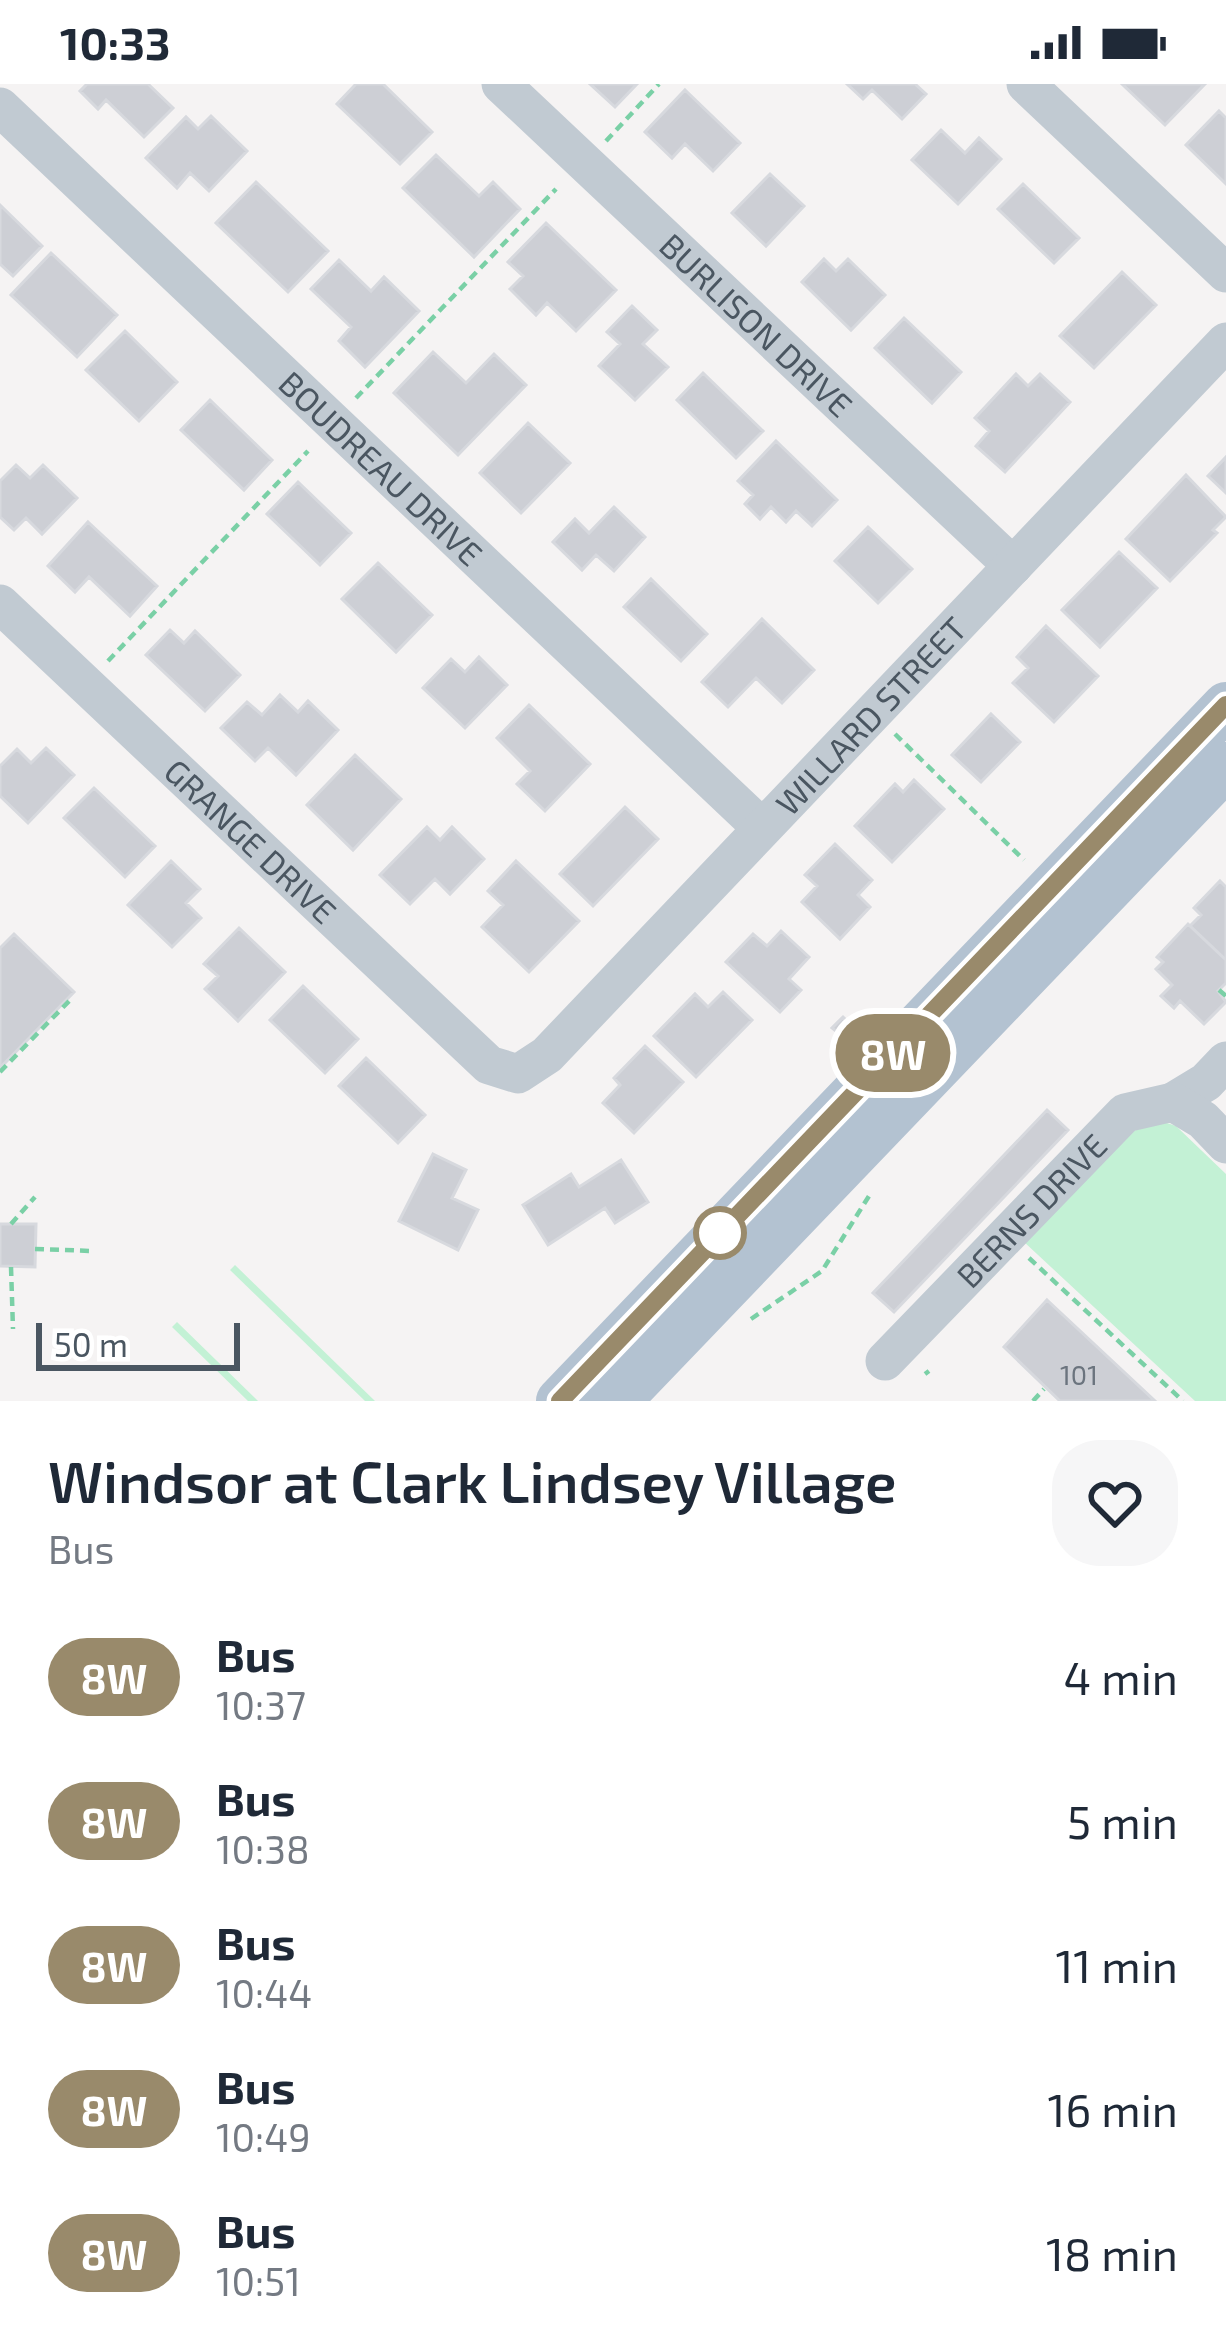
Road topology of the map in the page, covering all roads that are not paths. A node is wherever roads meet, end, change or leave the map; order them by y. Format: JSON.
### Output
{"nodes":[{"id":1,"x":501,"y":84,"type":"edge"},
{"id":2,"x":1026,"y":84,"type":"edge"},
{"id":3,"x":0,"y":107,"type":"edge"},
{"id":4,"x":1226,"y":273,"type":"edge"},
{"id":5,"x":1226,"y":342,"type":"edge"},
{"id":6,"x":1013,"y":566,"type":"junction"},
{"id":7,"x":0,"y":604,"type":"edge"},
{"id":8,"x":1226,"y":706,"type":"edge"},
{"id":9,"x":1226,"y":766,"type":"edge"},
{"id":10,"x":763,"y":827,"type":"junction"},
{"id":11,"x":1226,"y":1061,"type":"edge"},
{"id":12,"x":507,"y":1073,"type":"joint"},
{"id":13,"x":1173,"y":1102,"type":"junction"},
{"id":14,"x":1226,"y":1144,"type":"edge"},
{"id":15,"x":892,"y":1352,"type":"dead end"},
{"id":16,"x":560,"y":1401,"type":"edge"},
{"id":17,"x":617,"y":1401,"type":"edge"}],
"edges":[{"from":1,"to":6,"type":"street","name":"BURLISON DRIVE"},
{"from":2,"to":4,"type":"street"},
{"from":3,"to":10,"type":"street","name":"BOUDREAU DRIVE"},
{"from":5,"to":6,"type":"street","name":"WILLARD STREET"},
{"from":6,"to":10,"type":"street","name":"WILLARD STREET"},
{"from":7,"to":12,"type":"street","name":"GRANGE DRIVE"},
{"from":8,"to":16,"type":"main road"},
{"from":9,"to":17,"type":"main road"},
{"from":10,"to":12,"type":"street","name":"WILLARD STREET"},
{"from":11,"to":13,"type":"street","name":"BERNS DRIVE"},
{"from":13,"to":14,"type":"street"},
{"from":13,"to":15,"type":"street","name":"BERNS DRIVE"}]}
